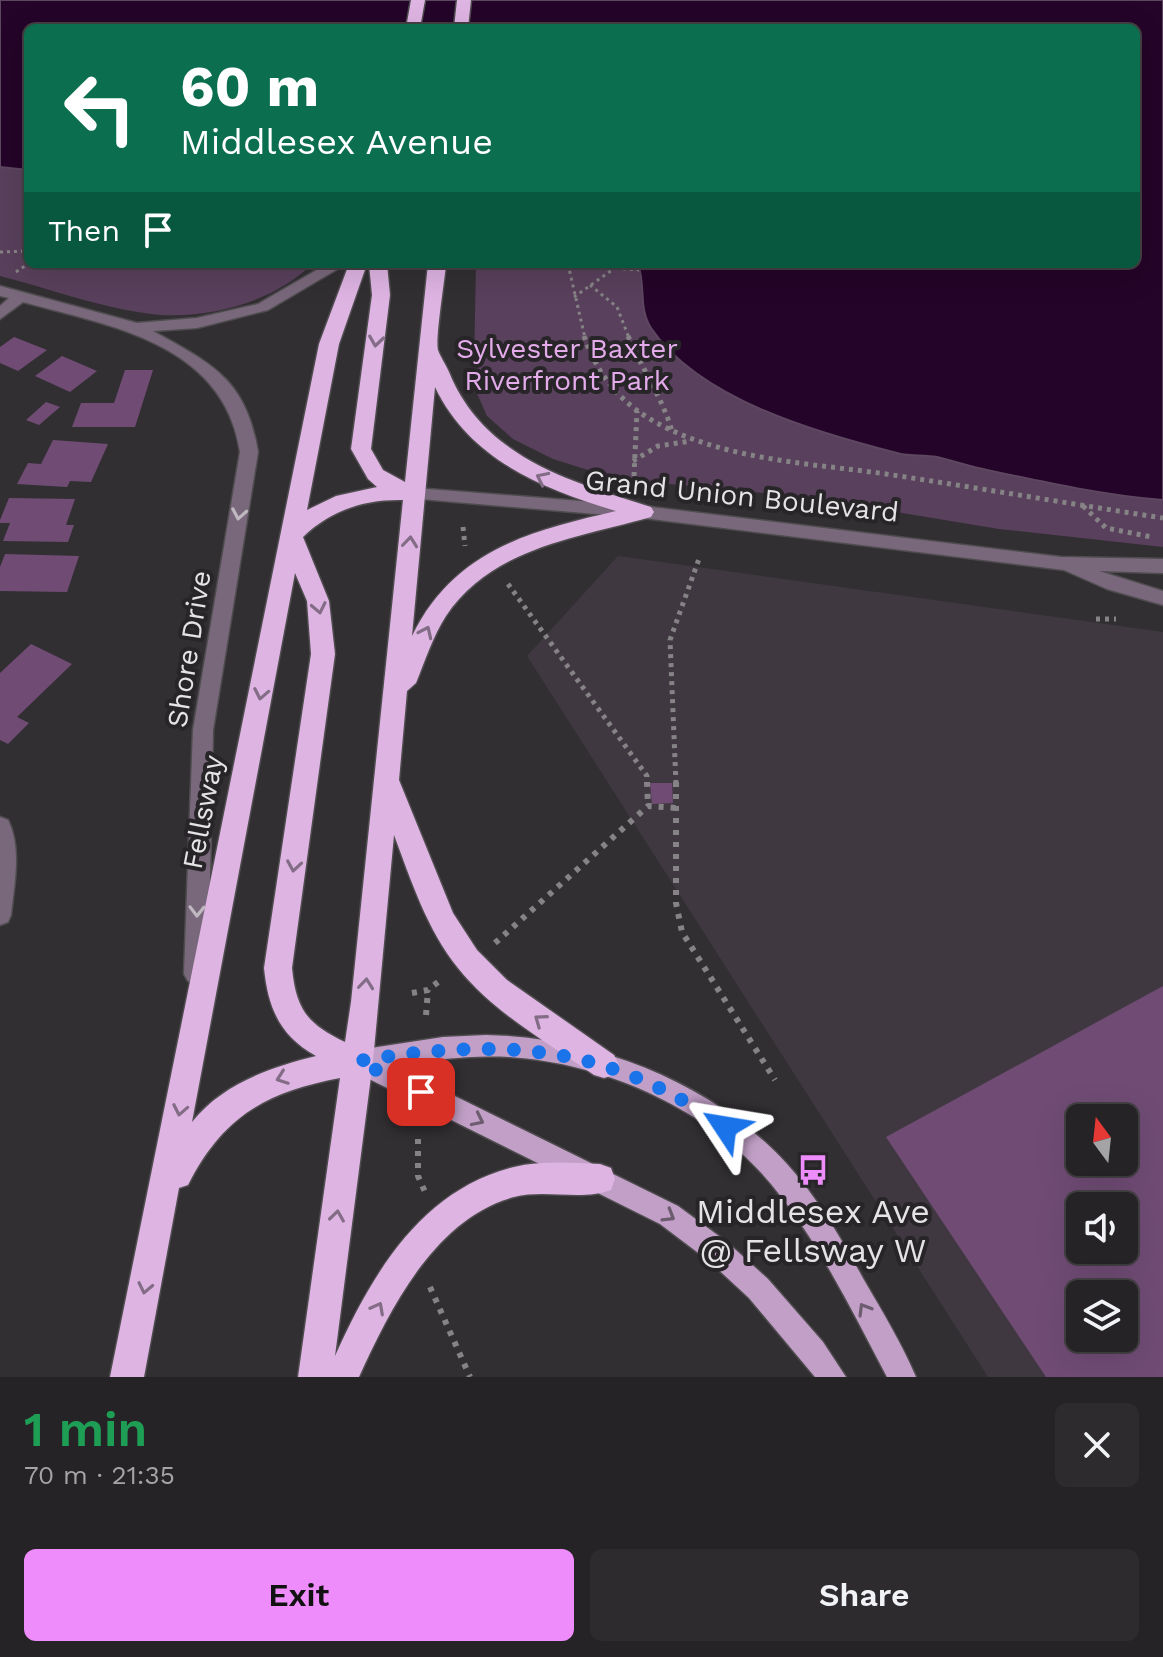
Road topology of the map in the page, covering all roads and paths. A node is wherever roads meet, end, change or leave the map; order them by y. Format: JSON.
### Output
{"nodes":[{"id":1,"x":418,"y":0,"type":"edge"},
{"id":2,"x":464,"y":0,"type":"edge"},
{"id":3,"x":414,"y":24,"type":"edge"},
{"id":4,"x":461,"y":24,"type":"edge"},
{"id":5,"x":24,"y":251,"type":"edge"},
{"id":6,"x":0,"y":252,"type":"edge"},
{"id":7,"x":331,"y":268,"type":"edge"},
{"id":8,"x":356,"y":268,"type":"edge"},
{"id":9,"x":378,"y":268,"type":"edge"},
{"id":10,"x":437,"y":268,"type":"edge"},
{"id":11,"x":569,"y":268,"type":"edge"},
{"id":12,"x":594,"y":268,"type":"edge"},
{"id":13,"x":612,"y":270,"type":"junction"},
{"id":14,"x":639,"y":270,"type":"dead end"},
{"id":15,"x":590,"y":285,"type":"junction"},
{"id":16,"x":0,"y":291,"type":"edge"},
{"id":17,"x":21,"y":296,"type":"junction"},
{"id":18,"x":574,"y":297,"type":"junction"},
{"id":19,"x":0,"y":314,"type":"edge"},
{"id":20,"x":137,"y":328,"type":"junction"},
{"id":21,"x":429,"y":346,"type":"junction"},
{"id":22,"x":637,"y":410,"type":"junction"},
{"id":23,"x":672,"y":432,"type":"junction"},
{"id":24,"x":696,"y":441,"type":"junction"},
{"id":25,"x":633,"y":461,"type":"junction"},
{"id":26,"x":634,"y":476,"type":"dead end"},
{"id":27,"x":415,"y":494,"type":"junction"},
{"id":28,"x":1083,"y":505,"type":"junction"},
{"id":29,"x":643,"y":512,"type":"junction"},
{"id":30,"x":1163,"y":518,"type":"edge"},
{"id":31,"x":291,"y":535,"type":"junction"},
{"id":32,"x":1163,"y":539,"type":"edge"},
{"id":33,"x":700,"y":556,"type":"dead end"},
{"id":34,"x":1061,"y":563,"type":"junction"},
{"id":35,"x":1163,"y":566,"type":"edge"},
{"id":36,"x":503,"y":576,"type":"dead end"},
{"id":37,"x":1163,"y":598,"type":"edge"},
{"id":38,"x":1096,"y":619,"type":"dead end"},
{"id":39,"x":1116,"y":619,"type":"dead end"},
{"id":40,"x":395,"y":704,"type":"junction"},
{"id":41,"x":387,"y":778,"type":"junction"},
{"id":42,"x":648,"y":806,"type":"junction"},
{"id":43,"x":677,"y":808,"type":"junction"},
{"id":44,"x":0,"y":826,"type":"edge"},
{"id":45,"x":0,"y":915,"type":"edge"},
{"id":46,"x":487,"y":948,"type":"dead end"},
{"id":47,"x":447,"y":974,"type":"dead end"},
{"id":48,"x":428,"y":990,"type":"junction"},
{"id":49,"x":412,"y":993,"type":"dead end"},
{"id":50,"x":426,"y":1015,"type":"dead end"},
{"id":51,"x":195,"y":1034,"type":"junction"},
{"id":52,"x":358,"y":1061,"type":"junction"},
{"id":53,"x":604,"y":1065,"type":"junction"},
{"id":54,"x":775,"y":1080,"type":"dead end"},
{"id":55,"x":418,"y":1139,"type":"dead end"},
{"id":56,"x":600,"y":1179,"type":"junction"},
{"id":57,"x":426,"y":1197,"type":"dead end"},
{"id":58,"x":161,"y":1212,"type":"junction"},
{"id":59,"x":430,"y":1287,"type":"dead end"},
{"id":60,"x":127,"y":1377,"type":"edge"},
{"id":61,"x":315,"y":1377,"type":"edge"},
{"id":62,"x":342,"y":1377,"type":"edge"},
{"id":63,"x":470,"y":1377,"type":"edge"},
{"id":64,"x":832,"y":1377,"type":"edge"},
{"id":65,"x":902,"y":1377,"type":"edge"}],
"edges":[{"from":1,"to":3,"type":"highway"},
{"from":2,"to":4,"type":"highway"},
{"from":5,"to":6,"type":"path"},
{"from":7,"to":20,"type":"street","name":"Shore Drive"},
{"from":8,"to":31,"type":"highway","name":"Fellsway"},
{"from":9,"to":27,"type":"highway","one_way":true},
{"from":10,"to":21,"type":"highway"},
{"from":11,"to":18,"type":"path"},
{"from":12,"to":13,"type":"path"},
{"from":13,"to":14,"type":"path"},
{"from":13,"to":15,"type":"path"},
{"from":15,"to":18,"type":"path"},
{"from":15,"to":23,"type":"path"},
{"from":16,"to":17,"type":"street","name":"Shore Drive"},
{"from":17,"to":19,"type":"street"},
{"from":17,"to":20,"type":"street","name":"Shore Drive"},
{"from":18,"to":22,"type":"path"},
{"from":20,"to":51,"type":"street","name":"Shore Drive","one_way":true},
{"from":21,"to":27,"type":"highway"},
{"from":29,"to":21,"type":"highway","one_way":true},
{"from":22,"to":23,"type":"path"},
{"from":22,"to":25,"type":"path"},
{"from":23,"to":24,"type":"path"},
{"from":24,"to":25,"type":"path"},
{"from":24,"to":28,"type":"path"},
{"from":25,"to":26,"type":"path"},
{"from":27,"to":29,"type":"street","name":"Grand Union Boulevard"},
{"from":27,"to":31,"type":"highway"},
{"from":40,"to":27,"type":"highway","one_way":true},
{"from":28,"to":30,"type":"path"},
{"from":28,"to":32,"type":"path"},
{"from":29,"to":34,"type":"street","name":"Grand Union Boulevard"},
{"from":40,"to":29,"type":"highway","one_way":true},
{"from":31,"to":51,"type":"highway","name":"Fellsway","one_way":true},
{"from":31,"to":52,"type":"highway","one_way":true},
{"from":33,"to":43,"type":"path"},
{"from":34,"to":35,"type":"street","name":"Grand Union Boulevard"},
{"from":34,"to":37,"type":"street","name":"Grand Union Boulevard"},
{"from":36,"to":42,"type":"path"},
{"from":38,"to":39,"type":"path"},
{"from":40,"to":41,"type":"highway"},
{"from":52,"to":41,"type":"highway","one_way":true},
{"from":53,"to":41,"type":"highway","one_way":true},
{"from":42,"to":43,"type":"path"},
{"from":42,"to":46,"type":"path"},
{"from":43,"to":54,"type":"path"},
{"from":44,"to":45,"type":"street"},
{"from":47,"to":48,"type":"path"},
{"from":48,"to":49,"type":"path"},
{"from":48,"to":50,"type":"path"},
{"from":51,"to":58,"type":"highway","name":"Fellsway","one_way":true},
{"from":52,"to":53,"type":"main road"},
{"from":52,"to":56,"type":"main road","one_way":true},
{"from":52,"to":58,"type":"highway","one_way":true},
{"from":61,"to":52,"type":"highway","one_way":true},
{"from":65,"to":53,"type":"main road","one_way":true},
{"from":55,"to":57,"type":"path"},
{"from":62,"to":56,"type":"highway","one_way":true},
{"from":56,"to":64,"type":"main road","one_way":true},
{"from":58,"to":60,"type":"highway","name":"Fellsway","one_way":true},
{"from":59,"to":63,"type":"path"}]}
